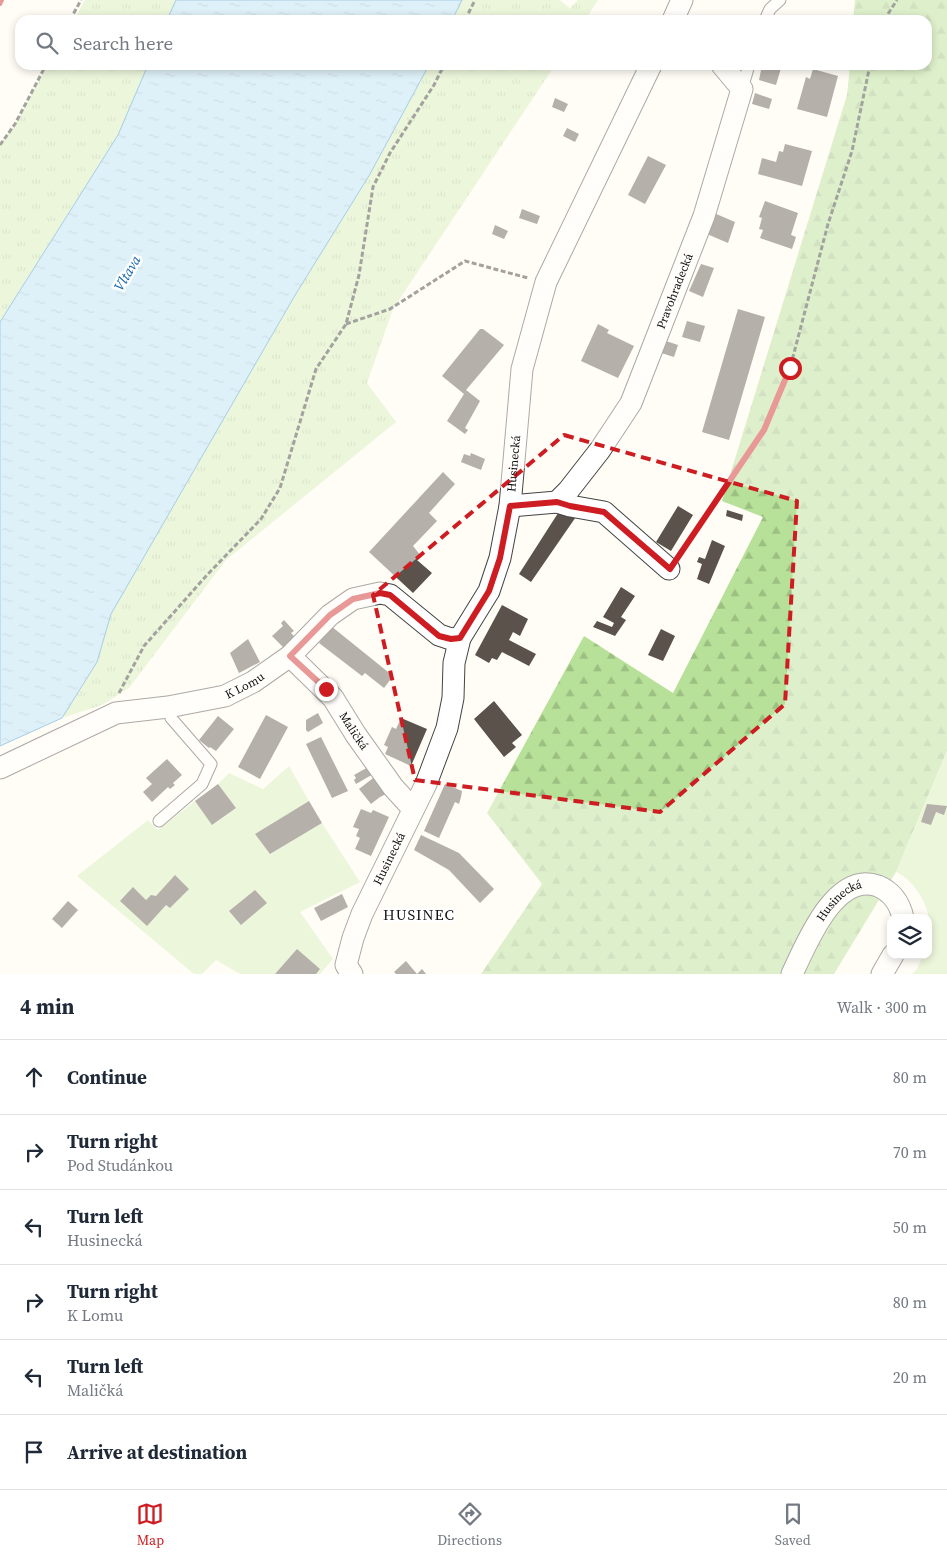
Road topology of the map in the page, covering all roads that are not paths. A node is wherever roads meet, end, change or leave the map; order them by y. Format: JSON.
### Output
{"nodes":[{"id":1,"x":682,"y":0,"type":"edge"},
{"id":2,"x":780,"y":0,"type":"edge"},
{"id":3,"x":675,"y":15,"type":"edge"},
{"id":4,"x":768,"y":15,"type":"edge"},
{"id":5,"x":649,"y":70,"type":"edge"},
{"id":6,"x":726,"y":70,"type":"edge"},
{"id":7,"x":748,"y":70,"type":"edge"},
{"id":8,"x":742,"y":89,"type":"junction"},
{"id":9,"x":557,"y":502,"type":"junction"},
{"id":10,"x":510,"y":506,"type":"junction"},
{"id":11,"x":670,"y":569,"type":"road end"},
{"id":12,"x":460,"y":638,"type":"junction"},
{"id":13,"x":290,"y":656,"type":"junction"},
{"id":14,"x":170,"y":707,"type":"junction"},
{"id":15,"x":0,"y":768,"type":"edge"},
{"id":16,"x":413,"y":809,"type":"junction"},
{"id":17,"x":159,"y":821,"type":"dead end"},
{"id":18,"x":902,"y":914,"type":"edge"},
{"id":19,"x":891,"y":959,"type":"edge"},
{"id":20,"x":345,"y":971,"type":"edge"},
{"id":21,"x":792,"y":974,"type":"edge"},
{"id":22,"x":882,"y":974,"type":"edge"}],
"edges":[{"from":1,"to":3,"type":"street"},
{"from":2,"to":4,"type":"lane"},
{"from":5,"to":10,"type":"street","name":"Husinecká"},
{"from":6,"to":8,"type":"street"},
{"from":7,"to":8,"type":"lane"},
{"from":8,"to":9,"type":"street","name":"Pravohradecká"},
{"from":9,"to":10,"type":"street"},
{"from":9,"to":11,"type":"street"},
{"from":10,"to":12,"type":"street","name":"Husinecká"},
{"from":12,"to":13,"type":"street","name":"K Lomu"},
{"from":12,"to":16,"type":"street","name":"Husinecká"},
{"from":13,"to":14,"type":"street","name":"K Lomu"},
{"from":13,"to":16,"type":"street","name":"Maličká"},
{"from":14,"to":15,"type":"street","name":"K Lomu"},
{"from":14,"to":17,"type":"lane"},
{"from":16,"to":20,"type":"street","name":"Husinecká"},
{"from":18,"to":21,"type":"street","name":"Husinecká"},
{"from":19,"to":22,"type":"street"}]}
